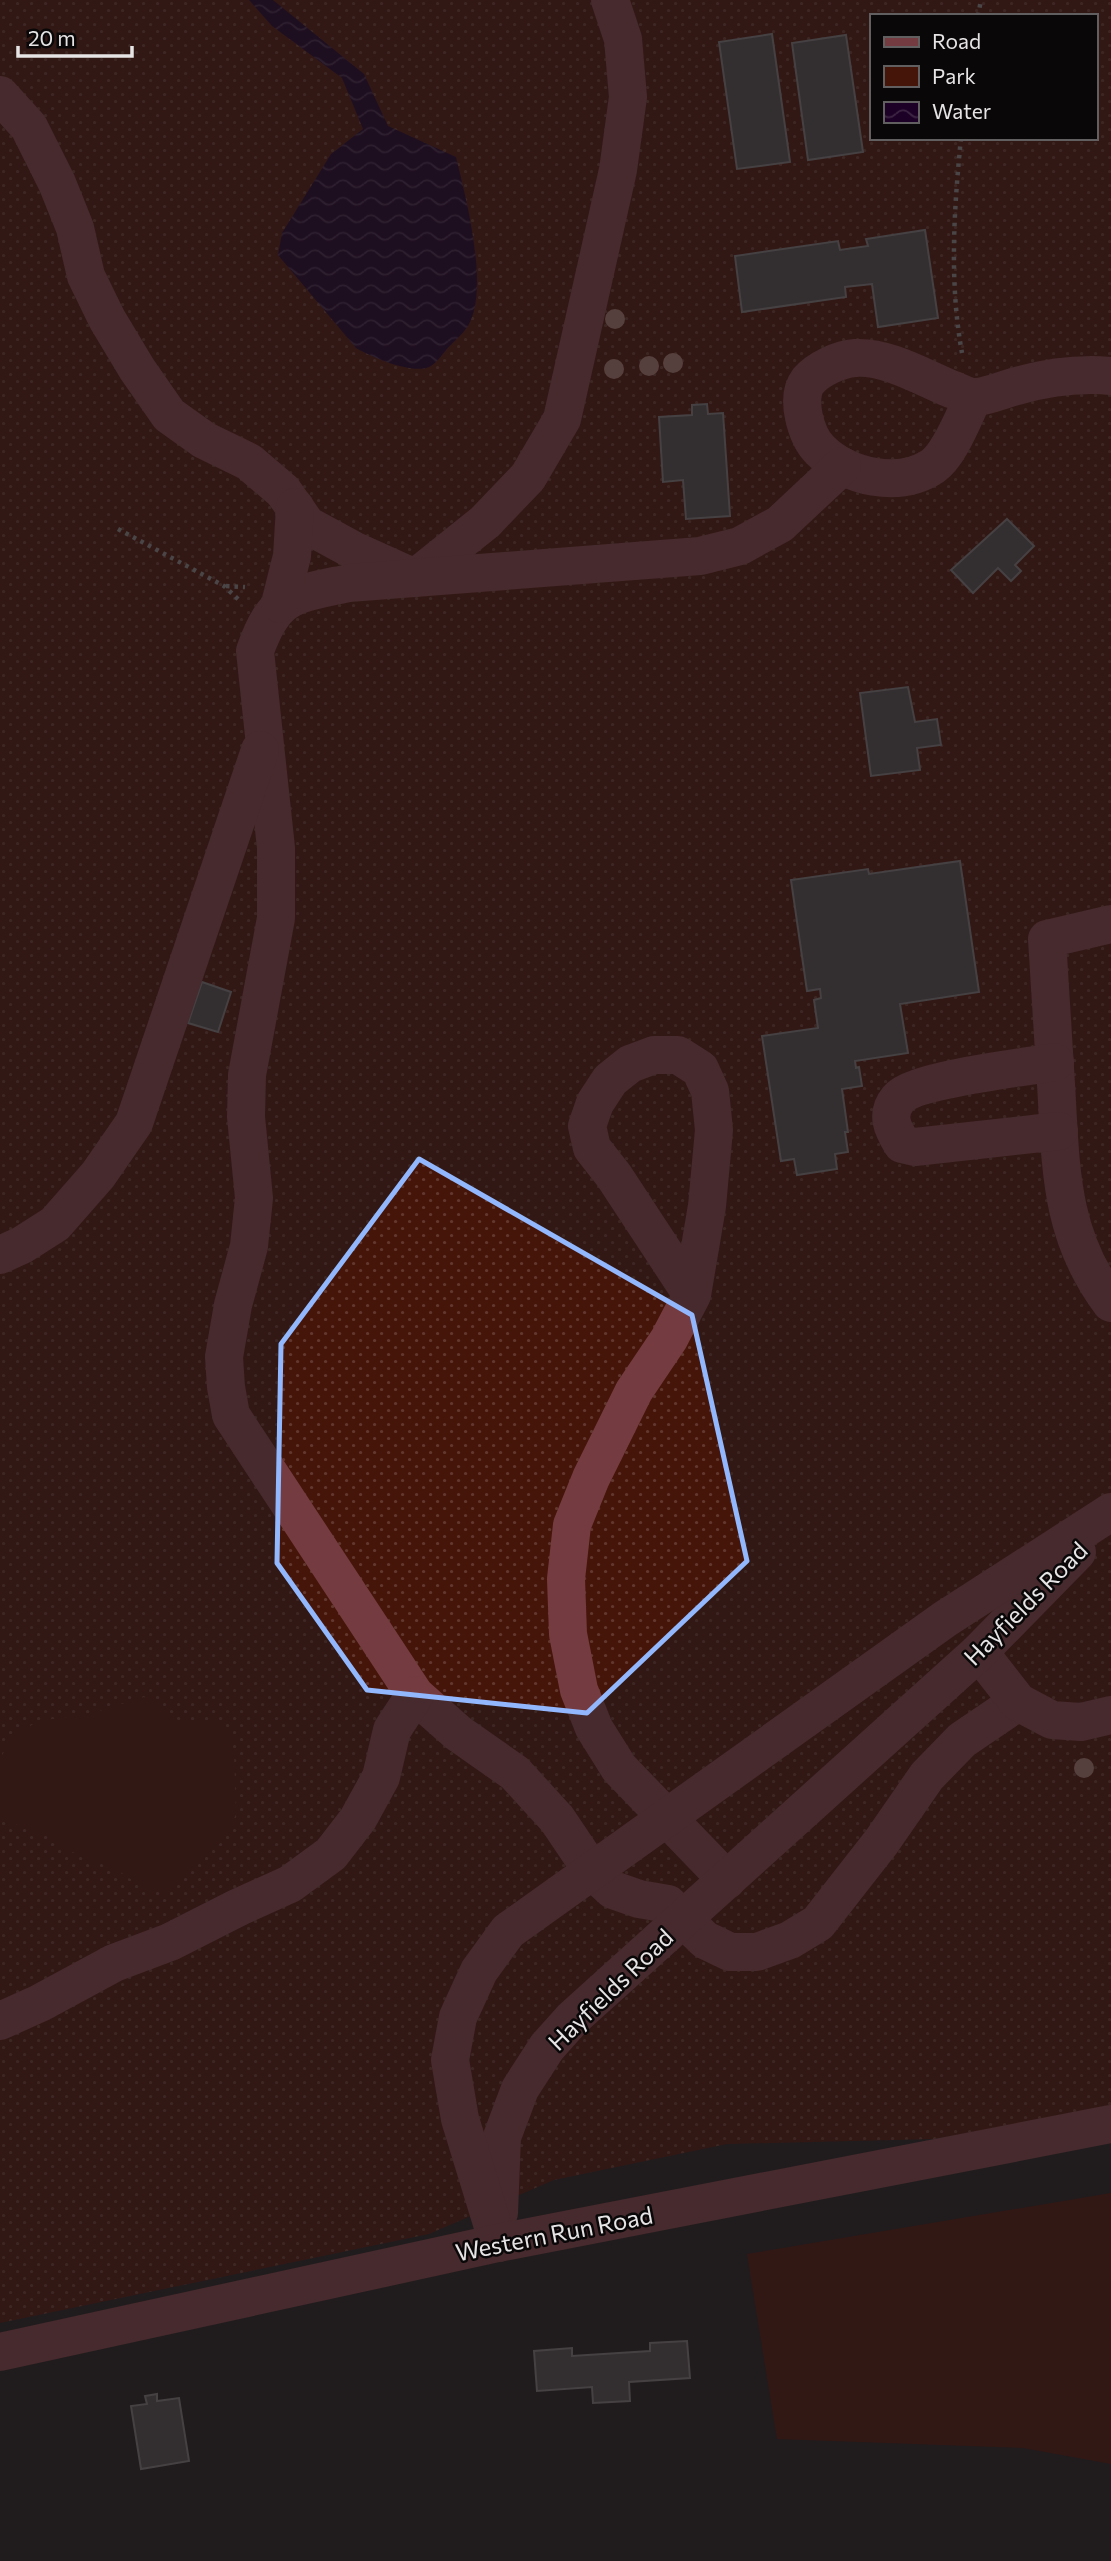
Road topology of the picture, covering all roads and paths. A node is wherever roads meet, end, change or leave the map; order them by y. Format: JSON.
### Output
{"nodes":[{"id":1,"x":610,"y":0,"type":"edge"},
{"id":2,"x":0,"y":95,"type":"edge"},
{"id":3,"x":961,"y":140,"type":"edge"},
{"id":4,"x":1111,"y":376,"type":"edge"},
{"id":5,"x":973,"y":398,"type":"junction"},
{"id":6,"x":842,"y":466,"type":"junction"},
{"id":7,"x":295,"y":507,"type":"junction"},
{"id":8,"x":118,"y":529,"type":"dead end"},
{"id":9,"x":415,"y":578,"type":"junction"},
{"id":10,"x":272,"y":615,"type":"junction"},
{"id":11,"x":264,"y":738,"type":"junction"},
{"id":12,"x":1111,"y":924,"type":"edge"},
{"id":13,"x":1055,"y":1062,"type":"junction"},
{"id":14,"x":1059,"y":1131,"type":"junction"},
{"id":15,"x":0,"y":1255,"type":"edge"},
{"id":16,"x":692,"y":1295,"type":"junction"},
{"id":17,"x":1111,"y":1303,"type":"edge"},
{"id":18,"x":1111,"y":1515,"type":"edge"},
{"id":19,"x":979,"y":1653,"type":"junction"},
{"id":20,"x":415,"y":1695,"type":"junction"},
{"id":21,"x":1018,"y":1702,"type":"junction"},
{"id":22,"x":1111,"y":1714,"type":"edge"},
{"id":23,"x":668,"y":1817,"type":"junction"},
{"id":24,"x":592,"y":1871,"type":"junction"},
{"id":25,"x":727,"y":1880,"type":"junction"},
{"id":26,"x":684,"y":1919,"type":"junction"},
{"id":27,"x":0,"y":2021,"type":"edge"},
{"id":28,"x":1111,"y":2124,"type":"edge"},
{"id":29,"x":498,"y":2243,"type":"junction"},
{"id":30,"x":0,"y":2352,"type":"edge"}],
"edges":[{"from":1,"to":9,"type":"street"},
{"from":2,"to":7,"type":"street"},
{"from":3,"to":5,"type":"path"},
{"from":4,"to":5,"type":"street"},
{"from":5,"to":6,"type":"street"},
{"from":5,"to":6,"type":"street"},
{"from":6,"to":9,"type":"street"},
{"from":7,"to":9,"type":"street"},
{"from":7,"to":10,"type":"street"},
{"from":8,"to":10,"type":"path"},
{"from":9,"to":10,"type":"street"},
{"from":10,"to":11,"type":"street"},
{"from":11,"to":15,"type":"street"},
{"from":11,"to":20,"type":"street"},
{"from":12,"to":13,"type":"street"},
{"from":13,"to":14,"type":"street"},
{"from":13,"to":14,"type":"street"},
{"from":14,"to":17,"type":"street"},
{"from":16,"to":16,"type":"street"},
{"from":16,"to":23,"type":"street"},
{"from":18,"to":19,"type":"street","name":"Hayfields Road"},
{"from":18,"to":23,"type":"street","name":"Hayfields Road"},
{"from":19,"to":21,"type":"street"},
{"from":19,"to":25,"type":"street","name":"Hayfields Road"},
{"from":20,"to":24,"type":"street"},
{"from":20,"to":27,"type":"street"},
{"from":21,"to":22,"type":"street"},
{"from":21,"to":26,"type":"street"},
{"from":23,"to":24,"type":"street","name":"Hayfields Road"},
{"from":23,"to":25,"type":"street"},
{"from":24,"to":26,"type":"street"},
{"from":24,"to":29,"type":"street","name":"Hayfields Road"},
{"from":25,"to":26,"type":"street","name":"Hayfields Road"},
{"from":26,"to":29,"type":"street","name":"Hayfields Road"},
{"from":28,"to":29,"type":"street","name":"Western Run Road"},
{"from":29,"to":30,"type":"street","name":"Western Run Road"}]}
